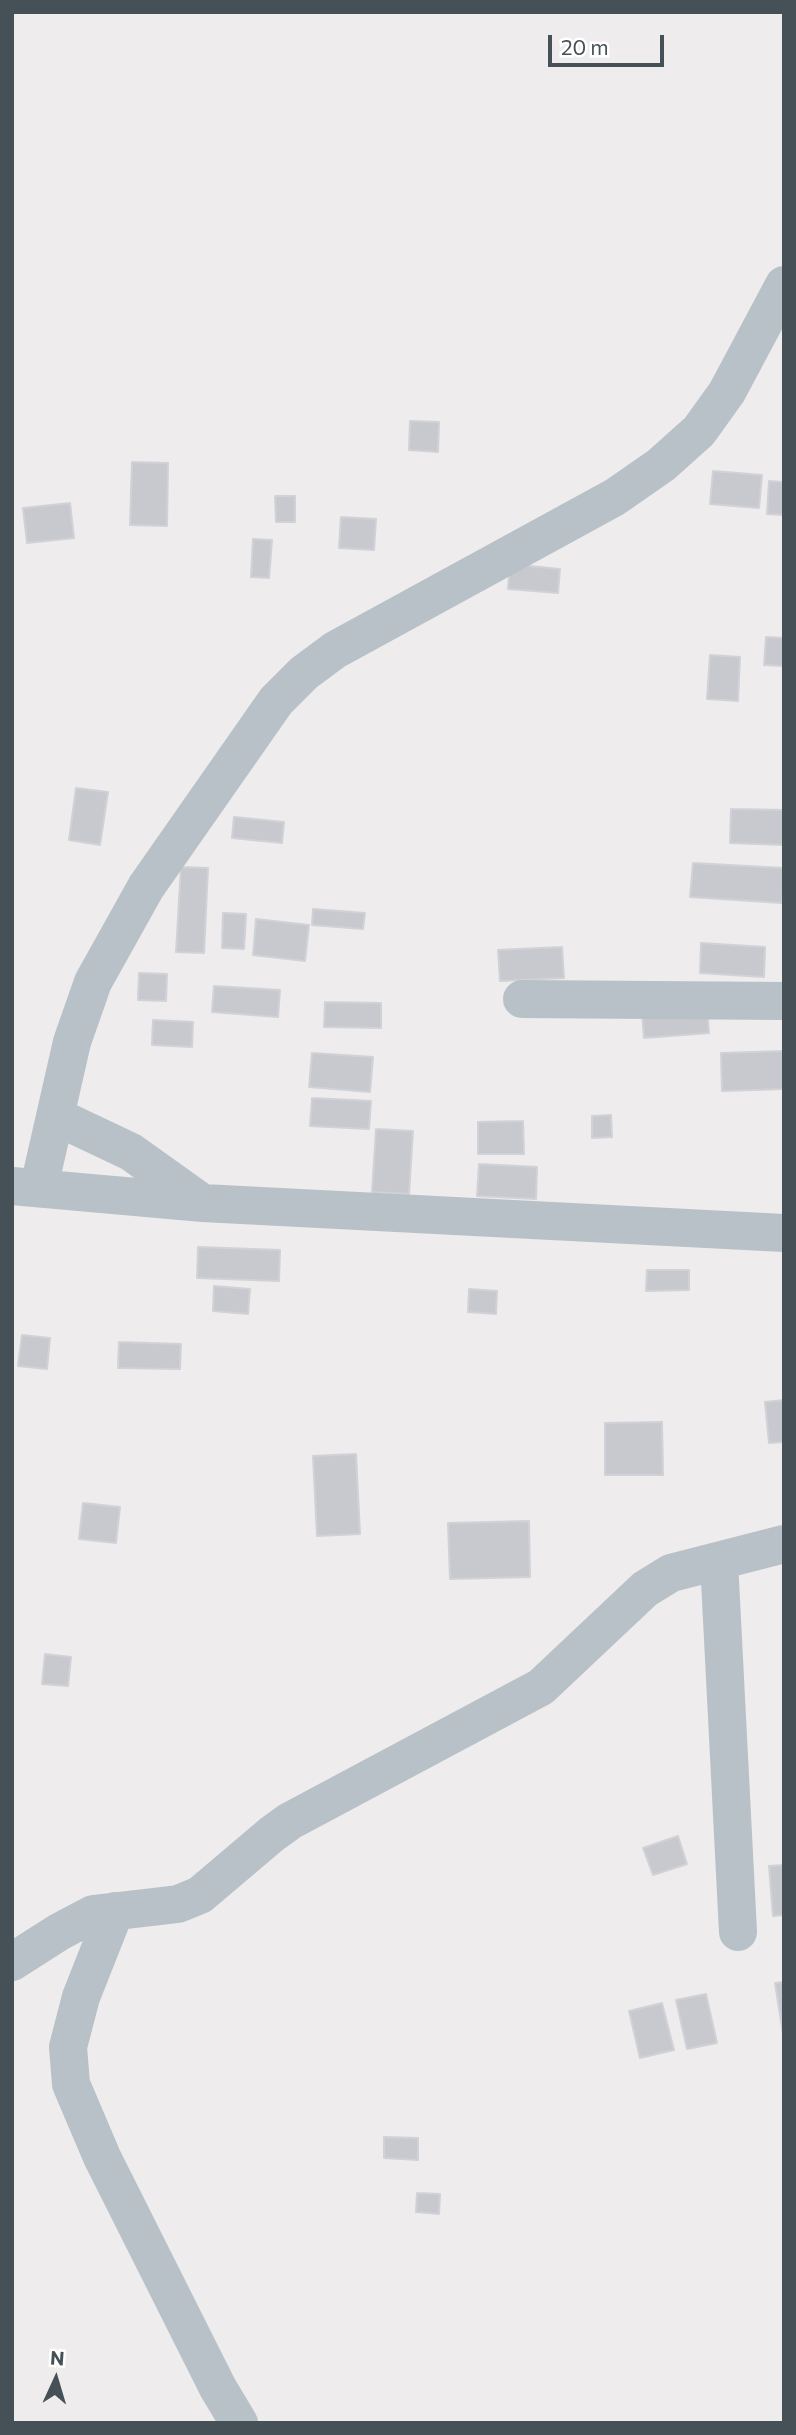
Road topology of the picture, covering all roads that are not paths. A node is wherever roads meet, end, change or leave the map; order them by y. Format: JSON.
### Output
{"nodes":[{"id":1,"x":784,"y":285,"type":"edge"},
{"id":2,"x":523,"y":999,"type":"dead end"},
{"id":3,"x":784,"y":1001,"type":"edge"},
{"id":4,"x":55,"y":1116,"type":"junction"},
{"id":5,"x":26,"y":1186,"type":"edge"},
{"id":6,"x":203,"y":1203,"type":"junction"},
{"id":7,"x":784,"y":1233,"type":"edge"},
{"id":8,"x":784,"y":1544,"type":"edge"},
{"id":9,"x":719,"y":1561,"type":"junction"},
{"id":10,"x":115,"y":1911,"type":"junction"},
{"id":11,"x":738,"y":1932,"type":"dead end"},
{"id":12,"x":12,"y":1962,"type":"edge"},
{"id":13,"x":239,"y":2423,"type":"edge"}],
"edges":[{"from":1,"to":4,"type":"street"},
{"from":2,"to":3,"type":"street"},
{"from":4,"to":5,"type":"street"},
{"from":4,"to":6,"type":"street"},
{"from":5,"to":6,"type":"street"},
{"from":6,"to":7,"type":"street"},
{"from":8,"to":9,"type":"street"},
{"from":9,"to":10,"type":"street"},
{"from":9,"to":11,"type":"street"},
{"from":10,"to":12,"type":"street"},
{"from":10,"to":13,"type":"street"}]}
